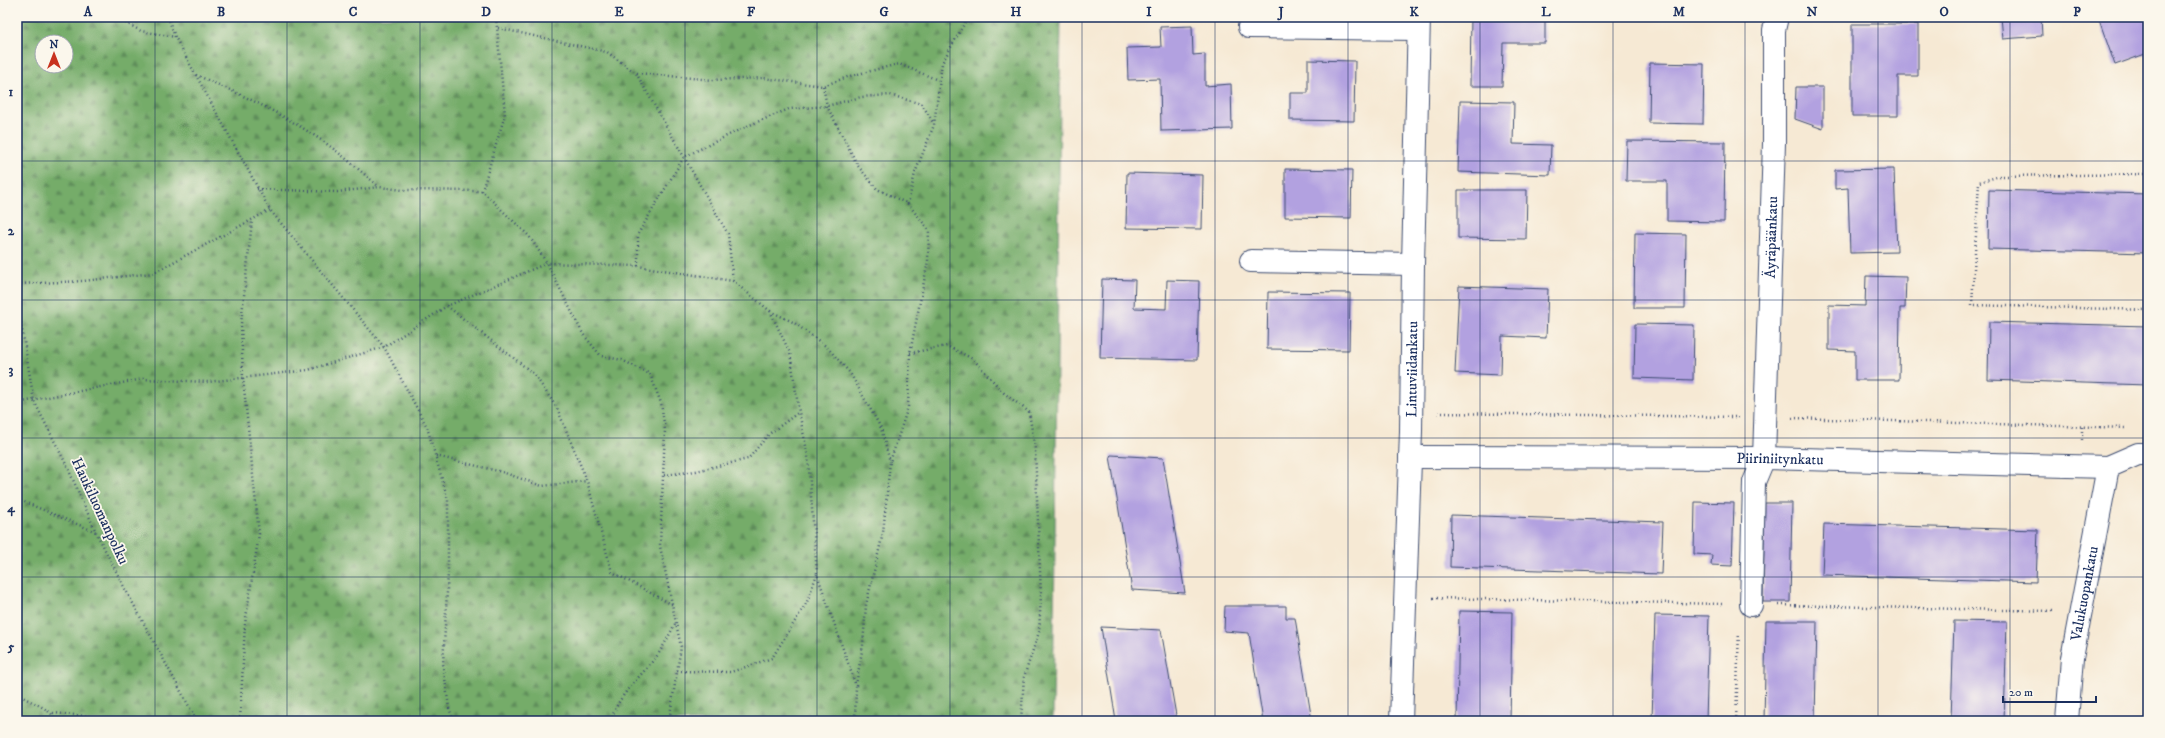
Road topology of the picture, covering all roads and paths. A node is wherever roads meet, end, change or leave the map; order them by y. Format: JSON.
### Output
{"nodes":[{"id":1,"x":114,"y":17,"type":"edge"},
{"id":2,"x":168,"y":17,"type":"edge"},
{"id":3,"x":496,"y":17,"type":"edge"},
{"id":4,"x":968,"y":17,"type":"edge"},
{"id":5,"x":1777,"y":17,"type":"edge"},
{"id":6,"x":1419,"y":23,"type":"edge"},
{"id":7,"x":1248,"y":27,"type":"dead end"},
{"id":8,"x":498,"y":28,"type":"junction"},
{"id":9,"x":176,"y":37,"type":"junction"},
{"id":10,"x":636,"y":73,"type":"junction"},
{"id":11,"x":196,"y":75,"type":"junction"},
{"id":12,"x":938,"y":80,"type":"junction"},
{"id":13,"x":823,"y":86,"type":"junction"},
{"id":14,"x":827,"y":106,"type":"junction"},
{"id":15,"x":934,"y":124,"type":"junction"},
{"id":16,"x":684,"y":157,"type":"junction"},
{"id":17,"x":2148,"y":174,"type":"edge"},
{"id":18,"x":379,"y":187,"type":"junction"},
{"id":19,"x":258,"y":189,"type":"junction"},
{"id":20,"x":482,"y":191,"type":"junction"},
{"id":21,"x":908,"y":204,"type":"junction"},
{"id":22,"x":270,"y":210,"type":"junction"},
{"id":23,"x":252,"y":221,"type":"junction"},
{"id":24,"x":1251,"y":261,"type":"dead end"},
{"id":25,"x":547,"y":263,"type":"junction"},
{"id":26,"x":1412,"y":264,"type":"junction"},
{"id":27,"x":638,"y":266,"type":"junction"},
{"id":28,"x":732,"y":281,"type":"junction"},
{"id":29,"x":17,"y":284,"type":"edge"},
{"id":30,"x":17,"y":299,"type":"edge"},
{"id":31,"x":447,"y":306,"type":"junction"},
{"id":32,"x":2148,"y":310,"type":"edge"},
{"id":33,"x":770,"y":311,"type":"junction"},
{"id":34,"x":384,"y":347,"type":"junction"},
{"id":35,"x":910,"y":353,"type":"junction"},
{"id":36,"x":243,"y":378,"type":"junction"},
{"id":37,"x":34,"y":401,"type":"junction"},
{"id":38,"x":17,"y":403,"type":"edge"},
{"id":39,"x":799,"y":412,"type":"junction"},
{"id":40,"x":2148,"y":454,"type":"edge"},
{"id":41,"x":435,"y":456,"type":"junction"},
{"id":42,"x":1410,"y":457,"type":"junction"},
{"id":43,"x":1764,"y":458,"type":"junction"},
{"id":44,"x":890,"y":462,"type":"junction"},
{"id":45,"x":2108,"y":467,"type":"junction"},
{"id":46,"x":664,"y":475,"type":"junction"},
{"id":47,"x":587,"y":481,"type":"junction"},
{"id":48,"x":17,"y":498,"type":"edge"},
{"id":49,"x":96,"y":532,"type":"junction"},
{"id":50,"x":817,"y":574,"type":"junction"},
{"id":51,"x":1751,"y":605,"type":"dead end"},
{"id":52,"x":674,"y":606,"type":"junction"},
{"id":53,"x":677,"y":621,"type":"junction"},
{"id":54,"x":1739,"y":628,"type":"dead end"},
{"id":55,"x":677,"y":671,"type":"junction"},
{"id":56,"x":856,"y":686,"type":"junction"},
{"id":57,"x":17,"y":693,"type":"edge"},
{"id":58,"x":52,"y":713,"type":"junction"},
{"id":59,"x":57,"y":721,"type":"edge"},
{"id":60,"x":109,"y":721,"type":"edge"},
{"id":61,"x":197,"y":721,"type":"edge"},
{"id":62,"x":240,"y":721,"type":"edge"},
{"id":63,"x":454,"y":721,"type":"edge"},
{"id":64,"x":611,"y":721,"type":"edge"},
{"id":65,"x":669,"y":721,"type":"edge"},
{"id":66,"x":855,"y":721,"type":"edge"},
{"id":67,"x":1021,"y":721,"type":"edge"},
{"id":68,"x":1400,"y":721,"type":"edge"},
{"id":69,"x":1736,"y":721,"type":"edge"},
{"id":70,"x":2067,"y":721,"type":"edge"}],
"edges":[{"from":1,"to":9,"type":"path"},
{"from":2,"to":9,"type":"path"},
{"from":3,"to":8,"type":"path"},
{"from":4,"to":12,"type":"path"},
{"from":5,"to":43,"type":"street","name":"Äyräpäänkatu"},
{"from":6,"to":7,"type":"street"},
{"from":6,"to":26,"type":"street","name":"Lintuviidankatu"},
{"from":8,"to":10,"type":"path"},
{"from":8,"to":20,"type":"path"},
{"from":9,"to":11,"type":"path"},
{"from":10,"to":13,"type":"path"},
{"from":10,"to":16,"type":"path"},
{"from":11,"to":18,"type":"path"},
{"from":11,"to":19,"type":"path"},
{"from":12,"to":13,"type":"path"},
{"from":12,"to":15,"type":"path"},
{"from":13,"to":14,"type":"path"},
{"from":14,"to":15,"type":"path"},
{"from":14,"to":16,"type":"path"},
{"from":14,"to":21,"type":"path"},
{"from":15,"to":21,"type":"path"},
{"from":16,"to":27,"type":"path"},
{"from":16,"to":28,"type":"path"},
{"from":17,"to":32,"type":"path"},
{"from":18,"to":19,"type":"path"},
{"from":18,"to":20,"type":"path"},
{"from":19,"to":22,"type":"path"},
{"from":20,"to":25,"type":"path"},
{"from":21,"to":35,"type":"path"},
{"from":22,"to":23,"type":"path"},
{"from":22,"to":34,"type":"path"},
{"from":23,"to":29,"type":"path"},
{"from":23,"to":36,"type":"path"},
{"from":24,"to":26,"type":"street"},
{"from":25,"to":27,"type":"path"},
{"from":25,"to":31,"type":"path"},
{"from":25,"to":46,"type":"path"},
{"from":26,"to":42,"type":"street","name":"Lintuviidankatu"},
{"from":27,"to":28,"type":"path"},
{"from":28,"to":33,"type":"path"},
{"from":30,"to":37,"type":"path","name":"Haukiluomanpolku"},
{"from":31,"to":34,"type":"path"},
{"from":31,"to":47,"type":"path"},
{"from":33,"to":39,"type":"path"},
{"from":33,"to":44,"type":"path"},
{"from":34,"to":36,"type":"path"},
{"from":34,"to":41,"type":"path"},
{"from":35,"to":44,"type":"path"},
{"from":35,"to":67,"type":"path"},
{"from":36,"to":37,"type":"path"},
{"from":36,"to":62,"type":"path"},
{"from":37,"to":38,"type":"path"},
{"from":37,"to":49,"type":"path","name":"Haukiluomanpolku"},
{"from":39,"to":46,"type":"path"},
{"from":39,"to":50,"type":"path"},
{"from":40,"to":45,"type":"street","name":"Piiriniitynkatu"},
{"from":41,"to":47,"type":"path"},
{"from":41,"to":63,"type":"path"},
{"from":42,"to":43,"type":"street","name":"Piiriniitynkatu"},
{"from":42,"to":68,"type":"street","name":"Lintuviidankatu"},
{"from":43,"to":45,"type":"street","name":"Piiriniitynkatu"},
{"from":43,"to":51,"type":"street"},
{"from":44,"to":56,"type":"path"},
{"from":45,"to":70,"type":"street","name":"Valukuopankatu"},
{"from":46,"to":52,"type":"path"},
{"from":47,"to":52,"type":"path"},
{"from":48,"to":49,"type":"path"},
{"from":49,"to":61,"type":"path","name":"Haukiluomanpolku"},
{"from":50,"to":55,"type":"path"},
{"from":50,"to":56,"type":"path"},
{"from":52,"to":53,"type":"path"},
{"from":53,"to":55,"type":"path"},
{"from":53,"to":64,"type":"path"},
{"from":54,"to":69,"type":"path"},
{"from":55,"to":65,"type":"path"},
{"from":56,"to":66,"type":"path"},
{"from":57,"to":58,"type":"path"},
{"from":58,"to":59,"type":"path"},
{"from":58,"to":60,"type":"path"}]}
